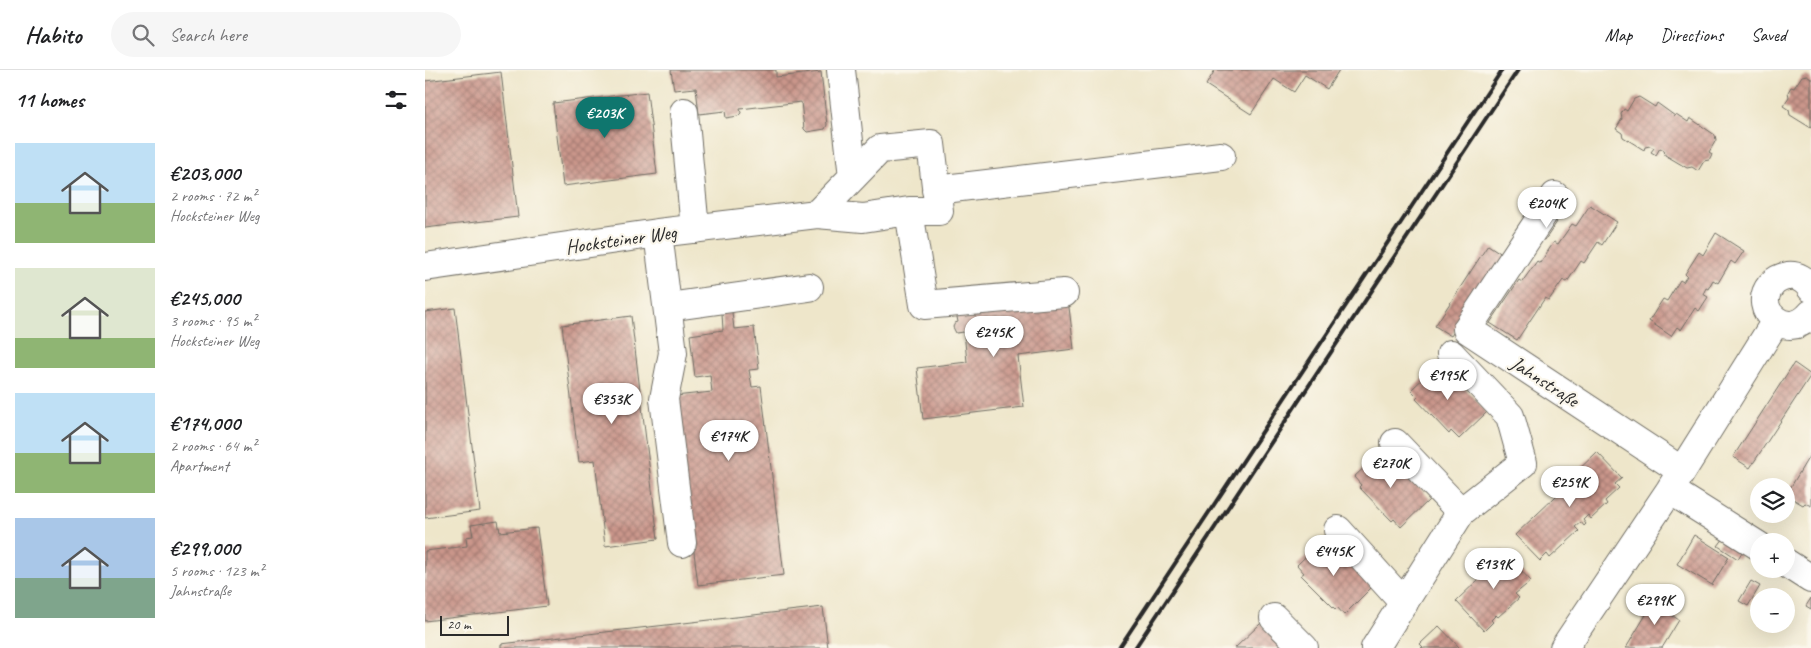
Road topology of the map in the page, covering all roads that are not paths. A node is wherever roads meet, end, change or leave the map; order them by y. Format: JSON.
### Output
{"nodes":[{"id":1,"x":841,"y":70,"type":"edge"},
{"id":2,"x":684,"y":112,"type":"dead end"},
{"id":3,"x":1221,"y":156,"type":"dead end"},
{"id":4,"x":853,"y":177,"type":"junction"},
{"id":5,"x":936,"y":190,"type":"junction"},
{"id":6,"x":1555,"y":196,"type":"dead end"},
{"id":7,"x":909,"y":212,"type":"junction"},
{"id":8,"x":817,"y":214,"type":"junction"},
{"id":9,"x":695,"y":229,"type":"junction"},
{"id":10,"x":658,"y":234,"type":"junction"},
{"id":11,"x":425,"y":267,"type":"edge"},
{"id":12,"x":809,"y":287,"type":"dead end"},
{"id":13,"x":1811,"y":288,"type":"edge"},
{"id":14,"x":1064,"y":293,"type":"dead end"},
{"id":15,"x":668,"y":307,"type":"junction"},
{"id":16,"x":1811,"y":314,"type":"edge"},
{"id":17,"x":1776,"y":321,"type":"junction"},
{"id":18,"x":1451,"y":354,"type":"dead end"},
{"id":19,"x":1395,"y":443,"type":"dead end"},
{"id":20,"x":1676,"y":480,"type":"junction"},
{"id":21,"x":1461,"y":512,"type":"junction"},
{"id":22,"x":1338,"y":530,"type":"dead end"},
{"id":23,"x":1750,"y":539,"type":"edge"},
{"id":24,"x":682,"y":543,"type":"dead end"},
{"id":25,"x":1795,"y":569,"type":"edge"},
{"id":26,"x":1811,"y":579,"type":"edge"},
{"id":27,"x":1404,"y":603,"type":"junction"},
{"id":28,"x":1273,"y":618,"type":"dead end"},
{"id":29,"x":1304,"y":648,"type":"edge"},
{"id":30,"x":1375,"y":648,"type":"edge"},
{"id":31,"x":1564,"y":648,"type":"edge"}],
"edges":[{"from":1,"to":4,"type":"street"},
{"from":2,"to":9,"type":"street"},
{"from":3,"to":5,"type":"street"},
{"from":4,"to":5,"type":"street","name":"Hocksteiner Weg"},
{"from":4,"to":8,"type":"street","name":"Hocksteiner Weg"},
{"from":5,"to":7,"type":"street","name":"Hocksteiner Weg"},
{"from":6,"to":20,"type":"street","name":"Jahnstraße"},
{"from":7,"to":8,"type":"street","name":"Hocksteiner Weg"},
{"from":7,"to":14,"type":"street"},
{"from":8,"to":9,"type":"street","name":"Hocksteiner Weg"},
{"from":9,"to":10,"type":"street","name":"Hocksteiner Weg"},
{"from":10,"to":11,"type":"street","name":"Hocksteiner Weg"},
{"from":10,"to":15,"type":"street"},
{"from":12,"to":15,"type":"street"},
{"from":13,"to":17,"type":"street"},
{"from":15,"to":24,"type":"street"},
{"from":16,"to":17,"type":"street"},
{"from":17,"to":20,"type":"street"},
{"from":18,"to":21,"type":"street"},
{"from":19,"to":21,"type":"street"},
{"from":20,"to":23,"type":"street","name":"Jahnstraße"},
{"from":20,"to":31,"type":"street"},
{"from":21,"to":27,"type":"street"},
{"from":22,"to":27,"type":"street"},
{"from":25,"to":26,"type":"street"},
{"from":27,"to":30,"type":"street"},
{"from":28,"to":29,"type":"street"}]}
